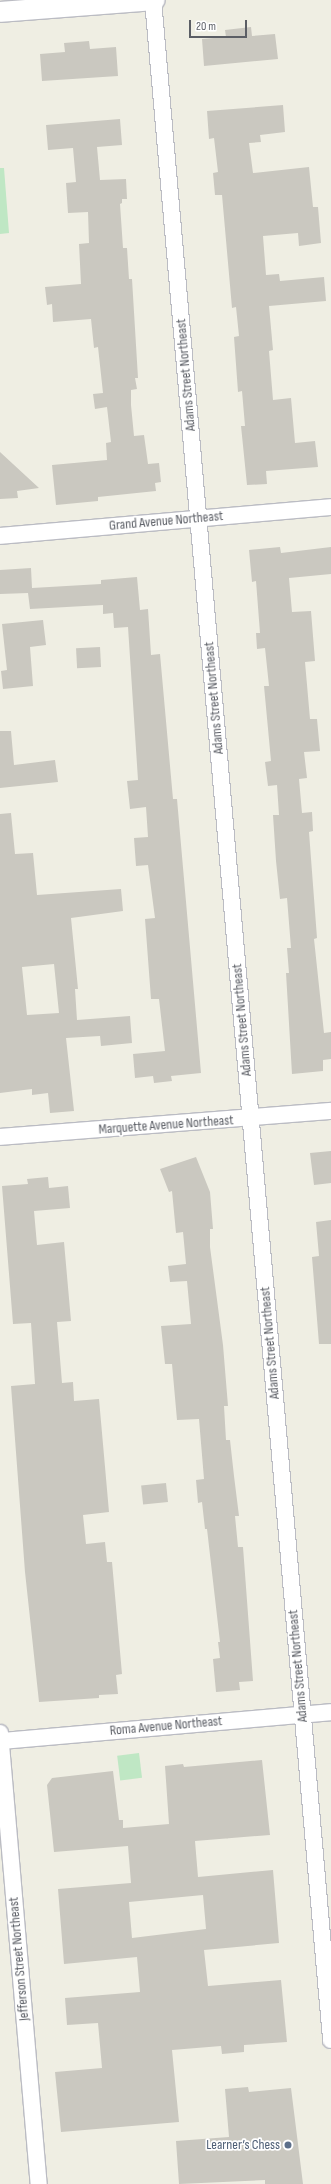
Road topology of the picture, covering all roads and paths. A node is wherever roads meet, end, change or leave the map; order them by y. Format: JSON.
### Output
{"nodes":[{"id":1,"x":154,"y":0,"type":"edge"},
{"id":2,"x":0,"y":12,"type":"edge"},
{"id":3,"x":331,"y":507,"type":"edge"},
{"id":4,"x":198,"y":518,"type":"junction"},
{"id":5,"x":0,"y":536,"type":"edge"},
{"id":6,"x":331,"y":1111,"type":"edge"},
{"id":7,"x":251,"y":1118,"type":"junction"},
{"id":8,"x":0,"y":1137,"type":"edge"},
{"id":9,"x":331,"y":1712,"type":"edge"},
{"id":10,"x":302,"y":1714,"type":"junction"},
{"id":11,"x":0,"y":1737,"type":"edge"},
{"id":12,"x":331,"y":2040,"type":"edge"},
{"id":13,"x":39,"y":2184,"type":"edge"}],
"edges":[{"from":1,"to":2,"type":"street"},
{"from":1,"to":4,"type":"street","name":"Adams Street Northeast"},
{"from":3,"to":4,"type":"street","name":"Grand Avenue Northeast"},
{"from":4,"to":5,"type":"street","name":"Grand Avenue Northeast"},
{"from":4,"to":7,"type":"street","name":"Adams Street Northeast"},
{"from":6,"to":7,"type":"street","name":"Marquette Avenue Northeast"},
{"from":7,"to":8,"type":"street","name":"Marquette Avenue Northeast"},
{"from":7,"to":10,"type":"street","name":"Adams Street Northeast"},
{"from":9,"to":10,"type":"street","name":"Roma Avenue Northeast"},
{"from":10,"to":11,"type":"street","name":"Roma Avenue Northeast"},
{"from":10,"to":12,"type":"street","name":"Adams Street Northeast"},
{"from":11,"to":13,"type":"street","name":"Jefferson Street Northeast"}]}
